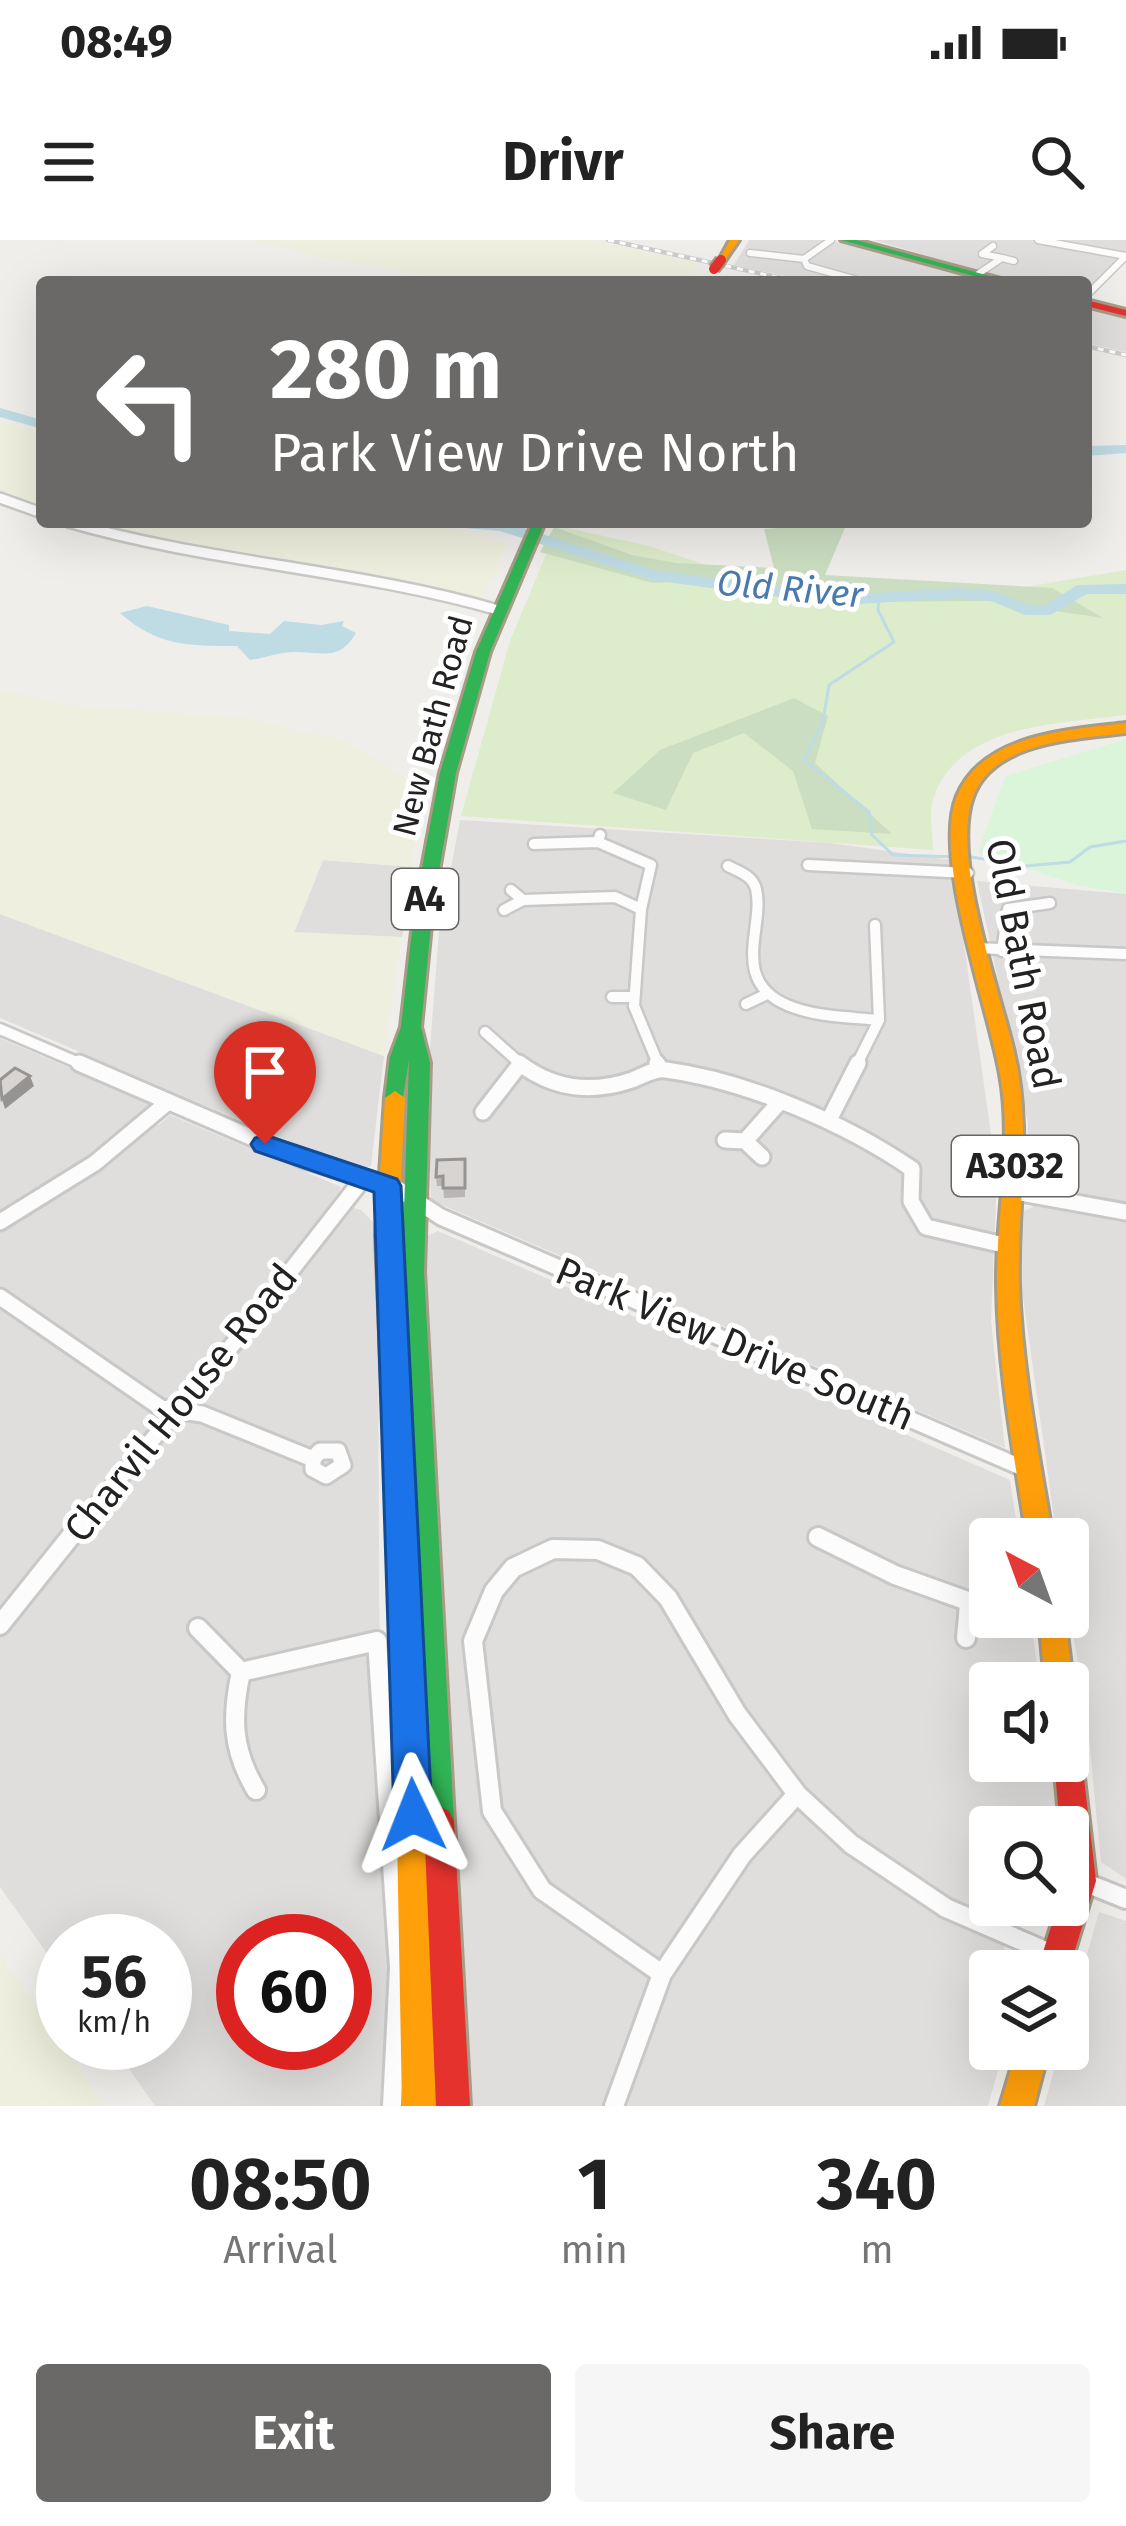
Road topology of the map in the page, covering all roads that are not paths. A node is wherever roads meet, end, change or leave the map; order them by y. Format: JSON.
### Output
{"nodes":[{"id":1,"x":831,"y":240,"type":"edge"},
{"id":2,"x":1038,"y":240,"type":"edge"},
{"id":3,"x":858,"y":241,"type":"edge"},
{"id":4,"x":993,"y":246,"type":"dead end"},
{"id":5,"x":742,"y":247,"type":"edge"},
{"id":6,"x":1126,"y":256,"type":"edge"},
{"id":7,"x":1002,"y":258,"type":"junction"},
{"id":8,"x":804,"y":259,"type":"junction"},
{"id":9,"x":713,"y":270,"type":"edge"},
{"id":10,"x":978,"y":274,"type":"junction"},
{"id":11,"x":844,"y":276,"type":"edge"},
{"id":12,"x":1007,"y":276,"type":"edge"},
{"id":13,"x":1092,"y":299,"type":"edge"},
{"id":14,"x":1092,"y":305,"type":"edge"},
{"id":15,"x":1126,"y":314,"type":"edge"},
{"id":16,"x":0,"y":498,"type":"edge"},
{"id":17,"x":36,"y":511,"type":"edge"},
{"id":18,"x":89,"y":528,"type":"edge"},
{"id":19,"x":536,"y":528,"type":"edge"},
{"id":20,"x":498,"y":610,"type":"junction"},
{"id":21,"x":1126,"y":728,"type":"edge"},
{"id":22,"x":534,"y":844,"type":"dead end"},
{"id":23,"x":966,"y":863,"type":"junction"},
{"id":24,"x":808,"y":865,"type":"dead end"},
{"id":25,"x":728,"y":866,"type":"dead end"},
{"id":26,"x":512,"y":890,"type":"dead end"},
{"id":27,"x":523,"y":899,"type":"junction"},
{"id":28,"x":1050,"y":904,"type":"dead end"},
{"id":29,"x":504,"y":910,"type":"dead end"},
{"id":30,"x":641,"y":910,"type":"junction"},
{"id":31,"x":875,"y":925,"type":"dead end"},
{"id":32,"x":975,"y":949,"type":"junction"},
{"id":33,"x":1002,"y":951,"type":"junction"},
{"id":34,"x":1126,"y":954,"type":"edge"},
{"id":35,"x":896,"y":955,"type":"dead end"},
{"id":36,"x":880,"y":956,"type":"junction"},
{"id":37,"x":765,"y":994,"type":"junction"},
{"id":38,"x":612,"y":997,"type":"dead end"},
{"id":39,"x":630,"y":997,"type":"junction"},
{"id":40,"x":746,"y":1004,"type":"dead end"},
{"id":41,"x":879,"y":1020,"type":"junction"},
{"id":42,"x":411,"y":1027,"type":"junction"},
{"id":43,"x":0,"y":1029,"type":"edge"},
{"id":44,"x":485,"y":1032,"type":"dead end"},
{"id":45,"x":518,"y":1067,"type":"junction"},
{"id":46,"x":660,"y":1068,"type":"junction"},
{"id":47,"x":168,"y":1102,"type":"junction"},
{"id":48,"x":777,"y":1105,"type":"junction"},
{"id":49,"x":483,"y":1112,"type":"dead end"},
{"id":50,"x":830,"y":1120,"type":"junction"},
{"id":51,"x":725,"y":1140,"type":"dead end"},
{"id":52,"x":746,"y":1141,"type":"junction"},
{"id":53,"x":762,"y":1157,"type":"dead end"},
{"id":54,"x":362,"y":1180,"type":"junction"},
{"id":55,"x":388,"y":1186,"type":"junction"},
{"id":56,"x":1015,"y":1192,"type":"junction"},
{"id":57,"x":417,"y":1199,"type":"junction"},
{"id":58,"x":1126,"y":1212,"type":"edge"},
{"id":59,"x":441,"y":1217,"type":"junction"},
{"id":60,"x":0,"y":1222,"type":"edge"},
{"id":61,"x":417,"y":1228,"type":"junction"},
{"id":62,"x":1008,"y":1246,"type":"junction"},
{"id":63,"x":413,"y":1254,"type":"junction"},
{"id":64,"x":0,"y":1298,"type":"edge"},
{"id":65,"x":177,"y":1410,"type":"junction"},
{"id":66,"x":313,"y":1459,"type":"dead end"},
{"id":67,"x":1030,"y":1472,"type":"junction"},
{"id":68,"x":1037,"y":1518,"type":"edge"},
{"id":69,"x":818,"y":1537,"type":"dead end"},
{"id":70,"x":969,"y":1604,"type":"joint"},
{"id":71,"x":0,"y":1625,"type":"edge"},
{"id":72,"x":198,"y":1628,"type":"dead end"},
{"id":73,"x":966,"y":1638,"type":"dead end"},
{"id":74,"x":241,"y":1672,"type":"junction"},
{"id":75,"x":256,"y":1790,"type":"dead end"},
{"id":76,"x":797,"y":1794,"type":"junction"},
{"id":77,"x":1089,"y":1884,"type":"edge"},
{"id":78,"x":1126,"y":1899,"type":"edge"},
{"id":79,"x":1028,"y":1950,"type":"edge"},
{"id":80,"x":662,"y":1974,"type":"junction"},
{"id":81,"x":1027,"y":2070,"type":"edge"},
{"id":82,"x":392,"y":2106,"type":"edge"},
{"id":83,"x":418,"y":2106,"type":"edge"},
{"id":84,"x":453,"y":2106,"type":"edge"},
{"id":85,"x":614,"y":2106,"type":"edge"},
{"id":86,"x":1017,"y":2106,"type":"edge"}],
"edges":[{"from":1,"to":8,"type":"street"},
{"from":2,"to":6,"type":"street"},
{"from":3,"to":10,"type":"main road"},
{"from":4,"to":7,"type":"street"},
{"from":5,"to":8,"type":"street"},
{"from":5,"to":9,"type":"main road"},
{"from":6,"to":13,"type":"street"},
{"from":7,"to":10,"type":"street"},
{"from":7,"to":12,"type":"street"},
{"from":8,"to":11,"type":"street"},
{"from":10,"to":12,"type":"main road"},
{"from":14,"to":15,"type":"main road"},
{"from":16,"to":17,"type":"street"},
{"from":18,"to":20,"type":"street"},
{"from":19,"to":20,"type":"main road","name":"New Bath Road","number":"A4"},
{"from":20,"to":42,"type":"main road","name":"New Bath Road","number":"A4"},
{"from":21,"to":23,"type":"main road","name":"Old Bath Road","number":"A3032"},
{"from":22,"to":30,"type":"street"},
{"from":23,"to":24,"type":"street"},
{"from":23,"to":32,"type":"main road","name":"Old Bath Road","number":"A3032"},
{"from":25,"to":37,"type":"street"},
{"from":26,"to":27,"type":"street"},
{"from":27,"to":29,"type":"street"},
{"from":27,"to":30,"type":"street"},
{"from":28,"to":33,"type":"street"},
{"from":30,"to":39,"type":"street"},
{"from":31,"to":36,"type":"street"},
{"from":32,"to":33,"type":"street"},
{"from":32,"to":56,"type":"main road","name":"Old Bath Road","number":"A3032"},
{"from":33,"to":34,"type":"street"},
{"from":35,"to":36,"type":"street"},
{"from":36,"to":41,"type":"street"},
{"from":37,"to":40,"type":"street"},
{"from":37,"to":41,"type":"street"},
{"from":38,"to":39,"type":"street"},
{"from":39,"to":46,"type":"street"},
{"from":41,"to":50,"type":"street"},
{"from":42,"to":55,"type":"main road","name":"New Bath Road","number":"A4"},
{"from":42,"to":57,"type":"main road","name":"New Bath Road","number":"A4"},
{"from":43,"to":47,"type":"street","name":"Park View Drive South"},
{"from":44,"to":45,"type":"street"},
{"from":45,"to":46,"type":"street"},
{"from":45,"to":49,"type":"street"},
{"from":46,"to":48,"type":"street"},
{"from":47,"to":54,"type":"street","name":"Park View Drive South"},
{"from":47,"to":60,"type":"street"},
{"from":48,"to":50,"type":"street"},
{"from":48,"to":52,"type":"street"},
{"from":50,"to":62,"type":"street"},
{"from":51,"to":52,"type":"street"},
{"from":52,"to":53,"type":"street"},
{"from":54,"to":55,"type":"street","name":"Park View Drive South"},
{"from":54,"to":65,"type":"street","name":"Charvil House Road"},
{"from":55,"to":57,"type":"street","name":"Park View Drive South"},
{"from":55,"to":63,"type":"street"},
{"from":55,"to":83,"type":"main road","name":"New Bath Road","number":"A4"},
{"from":56,"to":58,"type":"street"},
{"from":56,"to":62,"type":"main road","name":"Old Bath Road","number":"A3032"},
{"from":57,"to":59,"type":"street","name":"Park View Drive South"},
{"from":57,"to":61,"type":"main road","name":"New Bath Road","number":"A4"},
{"from":59,"to":61,"type":"street"},
{"from":59,"to":67,"type":"street","name":"Park View Drive South"},
{"from":61,"to":63,"type":"main road","name":"New Bath Road","number":"A4"},
{"from":62,"to":67,"type":"main road","name":"Old Bath Road","number":"A3032"},
{"from":63,"to":84,"type":"main road","name":"New Bath Road","number":"A4"},
{"from":64,"to":65,"type":"street"},
{"from":65,"to":66,"type":"street"},
{"from":65,"to":71,"type":"street","name":"Charvil House Road"},
{"from":67,"to":68,"type":"main road","number":"A3032"},
{"from":69,"to":70,"type":"street"},
{"from":70,"to":73,"type":"street"},
{"from":72,"to":74,"type":"street"},
{"from":74,"to":75,"type":"street"},
{"from":74,"to":82,"type":"street"},
{"from":76,"to":79,"type":"street"},
{"from":76,"to":80,"type":"street"},
{"from":76,"to":80,"type":"street"},
{"from":77,"to":78,"type":"street"},
{"from":80,"to":85,"type":"street"},
{"from":81,"to":86,"type":"main road"}]}
